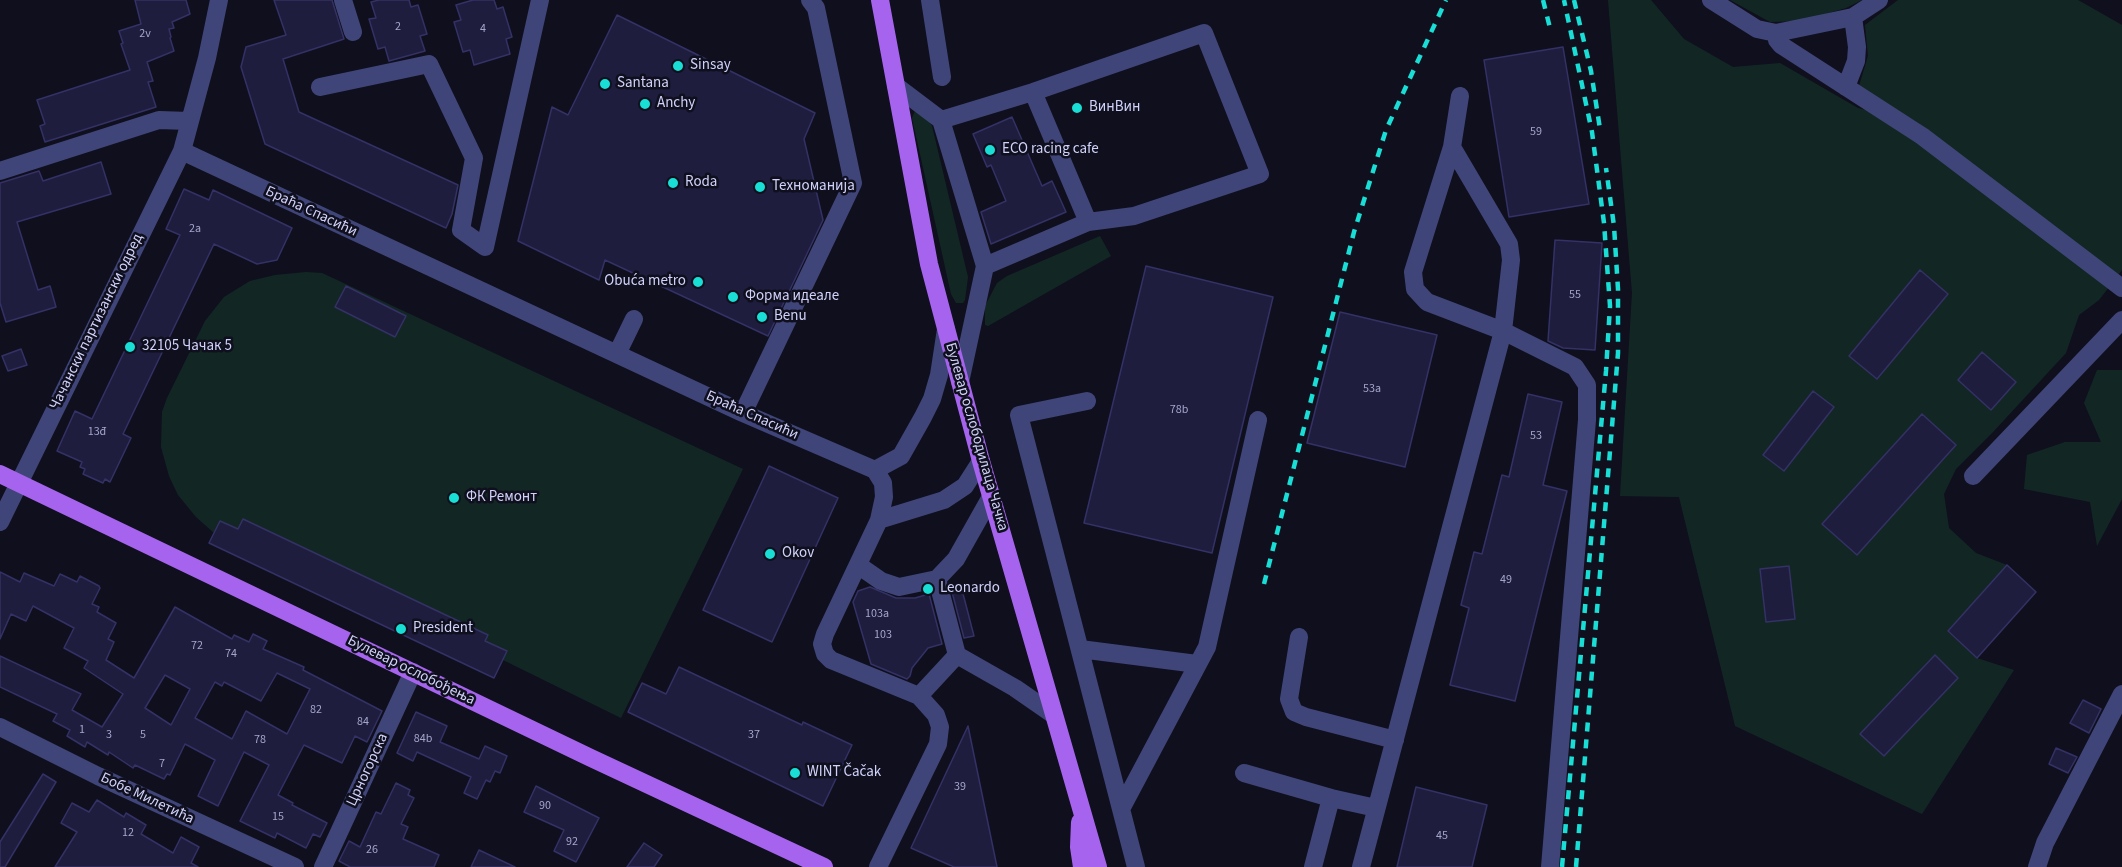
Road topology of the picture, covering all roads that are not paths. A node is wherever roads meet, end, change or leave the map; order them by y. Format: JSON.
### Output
{"nodes":[{"id":1,"x":219,"y":0,"type":"edge"},
{"id":2,"x":343,"y":0,"type":"edge"},
{"id":3,"x":540,"y":0,"type":"edge"},
{"id":4,"x":810,"y":0,"type":"edge"},
{"id":5,"x":880,"y":0,"type":"edge"},
{"id":6,"x":930,"y":0,"type":"edge"},
{"id":7,"x":1711,"y":0,"type":"edge"},
{"id":8,"x":1879,"y":0,"type":"edge"},
{"id":9,"x":1853,"y":17,"type":"junction"},
{"id":10,"x":353,"y":32,"type":"dead end"},
{"id":11,"x":1776,"y":33,"type":"junction"},
{"id":12,"x":942,"y":77,"type":"dead end"},
{"id":13,"x":896,"y":86,"type":"junction"},
{"id":14,"x":320,"y":87,"type":"dead end"},
{"id":15,"x":1846,"y":87,"type":"junction"},
{"id":16,"x":1034,"y":92,"type":"junction"},
{"id":17,"x":1460,"y":96,"type":"dead end"},
{"id":18,"x":941,"y":120,"type":"junction"},
{"id":19,"x":189,"y":121,"type":"junction"},
{"id":20,"x":1452,"y":147,"type":"junction"},
{"id":21,"x":182,"y":151,"type":"junction"},
{"id":22,"x":0,"y":171,"type":"edge"},
{"id":23,"x":1088,"y":222,"type":"junction"},
{"id":24,"x":985,"y":266,"type":"junction"},
{"id":25,"x":2122,"y":288,"type":"edge"},
{"id":26,"x":634,"y":319,"type":"dead end"},
{"id":27,"x":2122,"y":320,"type":"edge"},
{"id":28,"x":946,"y":327,"type":"junction"},
{"id":29,"x":1503,"y":331,"type":"junction"},
{"id":30,"x":617,"y":354,"type":"junction"},
{"id":31,"x":960,"y":382,"type":"junction"},
{"id":32,"x":1087,"y":401,"type":"dead end"},
{"id":33,"x":743,"y":413,"type":"junction"},
{"id":34,"x":1258,"y":420,"type":"dead end"},
{"id":35,"x":981,"y":461,"type":"junction"},
{"id":36,"x":875,"y":470,"type":"junction"},
{"id":37,"x":0,"y":474,"type":"edge"},
{"id":38,"x":1973,"y":476,"type":"dead end"},
{"id":39,"x":20,"y":482,"type":"junction"},
{"id":40,"x":992,"y":495,"type":"junction"},
{"id":41,"x":879,"y":520,"type":"junction"},
{"id":42,"x":0,"y":522,"type":"edge"},
{"id":43,"x":858,"y":565,"type":"junction"},
{"id":44,"x":937,"y":579,"type":"junction"},
{"id":45,"x":1299,"y":637,"type":"dead end"},
{"id":46,"x":1080,"y":649,"type":"junction"},
{"id":47,"x":957,"y":655,"type":"junction"},
{"id":48,"x":1197,"y":664,"type":"junction"},
{"id":49,"x":413,"y":672,"type":"junction"},
{"id":50,"x":2122,"y":694,"type":"edge"},
{"id":51,"x":919,"y":696,"type":"junction"},
{"id":52,"x":1054,"y":715,"type":"junction"},
{"id":53,"x":0,"y":727,"type":"edge"},
{"id":54,"x":1395,"y":740,"type":"junction"},
{"id":55,"x":1245,"y":772,"type":"dead end"},
{"id":56,"x":1331,"y":798,"type":"junction"},
{"id":57,"x":1376,"y":808,"type":"junction"},
{"id":58,"x":1121,"y":809,"type":"junction"},
{"id":59,"x":1082,"y":811,"type":"junction"},
{"id":60,"x":295,"y":867,"type":"edge"},
{"id":61,"x":322,"y":867,"type":"edge"},
{"id":62,"x":824,"y":867,"type":"edge"},
{"id":63,"x":878,"y":867,"type":"edge"},
{"id":64,"x":1082,"y":867,"type":"edge"},
{"id":65,"x":1098,"y":867,"type":"edge"},
{"id":66,"x":1136,"y":867,"type":"edge"},
{"id":67,"x":1313,"y":867,"type":"edge"},
{"id":68,"x":1361,"y":867,"type":"edge"},
{"id":69,"x":1550,"y":867,"type":"edge"},
{"id":70,"x":2037,"y":867,"type":"edge"}],
"edges":[{"from":1,"to":19,"type":"street","name":"Чачански партизански одред"},
{"from":2,"to":10,"type":"street"},
{"from":3,"to":14,"type":"street"},
{"from":4,"to":33,"type":"street"},
{"from":5,"to":13,"type":"main road","name":"Булевар ослободилаца Чачка"},
{"from":6,"to":12,"type":"street"},
{"from":7,"to":11,"type":"street"},
{"from":8,"to":9,"type":"street"},
{"from":9,"to":11,"type":"street"},
{"from":9,"to":15,"type":"street"},
{"from":11,"to":15,"type":"street"},
{"from":13,"to":18,"type":"street"},
{"from":13,"to":28,"type":"main road","name":"Булевар ослободилаца Чачка"},
{"from":15,"to":25,"type":"street"},
{"from":16,"to":18,"type":"street"},
{"from":16,"to":23,"type":"street"},
{"from":16,"to":23,"type":"street"},
{"from":17,"to":20,"type":"street"},
{"from":18,"to":24,"type":"street"},
{"from":19,"to":21,"type":"street","name":"Чачански партизански одред"},
{"from":19,"to":22,"type":"street"},
{"from":20,"to":29,"type":"street"},
{"from":20,"to":29,"type":"street"},
{"from":21,"to":30,"type":"street","name":"Браћа Спасићи"},
{"from":21,"to":39,"type":"street","name":"Чачански партизански одред"},
{"from":23,"to":24,"type":"street"},
{"from":24,"to":31,"type":"street"},
{"from":26,"to":30,"type":"street"},
{"from":27,"to":38,"type":"street"},
{"from":28,"to":31,"type":"main road","name":"Булевар ослободилаца Чачка"},
{"from":28,"to":36,"type":"street"},
{"from":29,"to":54,"type":"street"},
{"from":29,"to":69,"type":"street"},
{"from":30,"to":33,"type":"street","name":"Браћа Спасићи"},
{"from":31,"to":35,"type":"main road","name":"Булевар ослободилаца Чачка"},
{"from":32,"to":46,"type":"street"},
{"from":33,"to":36,"type":"street","name":"Браћа Спасићи"},
{"from":34,"to":48,"type":"street"},
{"from":35,"to":40,"type":"main road","name":"Булевар ослободилаца Чачка"},
{"from":35,"to":41,"type":"street"},
{"from":36,"to":41,"type":"street"},
{"from":37,"to":39,"type":"main road","name":"Булевар ослобођења"},
{"from":39,"to":42,"type":"street","name":"Чачански партизански одред"},
{"from":39,"to":49,"type":"main road","name":"Булевар ослобођења"},
{"from":40,"to":44,"type":"street"},
{"from":40,"to":52,"type":"main road","name":"Булевар ослободилаца Чачка"},
{"from":41,"to":43,"type":"street"},
{"from":43,"to":44,"type":"street"},
{"from":43,"to":51,"type":"street"},
{"from":44,"to":47,"type":"street"},
{"from":45,"to":54,"type":"street"},
{"from":46,"to":48,"type":"street"},
{"from":46,"to":58,"type":"street"},
{"from":47,"to":51,"type":"street"},
{"from":47,"to":52,"type":"street"},
{"from":48,"to":58,"type":"street"},
{"from":49,"to":61,"type":"street","name":"Црногорска"},
{"from":49,"to":62,"type":"main road","name":"Булевар ослобођења"},
{"from":50,"to":70,"type":"street"},
{"from":51,"to":63,"type":"street"},
{"from":52,"to":59,"type":"main road","name":"Булевар ослободилаца Чачка"},
{"from":53,"to":60,"type":"street","name":"Бобе Милетића"},
{"from":54,"to":57,"type":"street"},
{"from":55,"to":56,"type":"street"},
{"from":56,"to":57,"type":"street"},
{"from":56,"to":67,"type":"street"},
{"from":57,"to":68,"type":"street"},
{"from":58,"to":66,"type":"street"},
{"from":59,"to":64,"type":"main road"},
{"from":59,"to":65,"type":"main road","name":"Булевар ослободилаца Чачка"}]}
